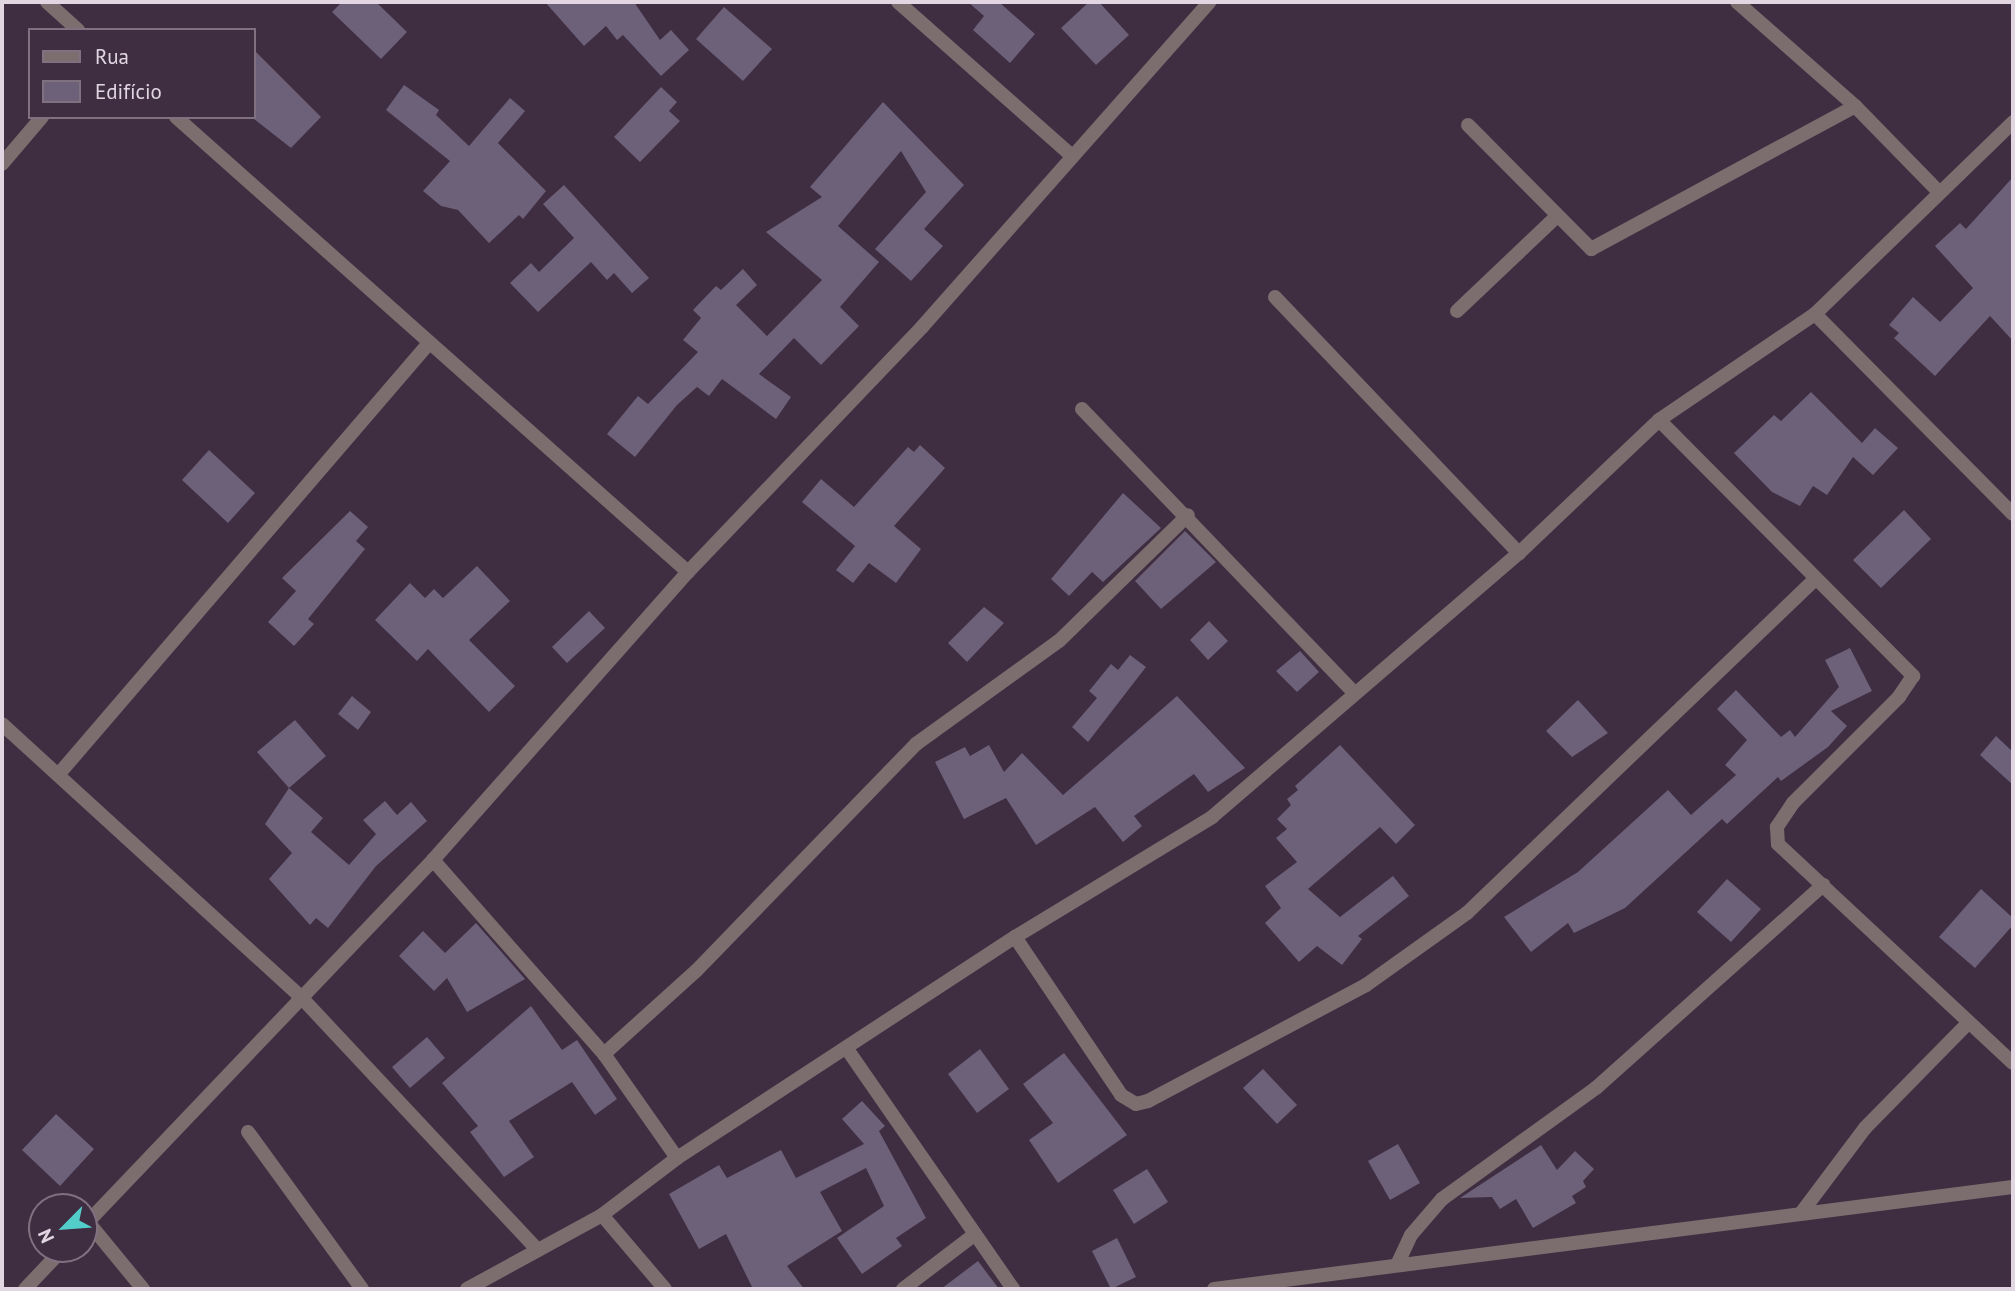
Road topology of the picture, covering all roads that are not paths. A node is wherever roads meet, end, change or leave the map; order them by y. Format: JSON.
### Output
{"nodes":[{"id":1,"x":47,"y":2,"type":"edge"},
{"id":2,"x":898,"y":2,"type":"edge"},
{"id":3,"x":1210,"y":2,"type":"edge"},
{"id":4,"x":1737,"y":2,"type":"edge"},
{"id":5,"x":76,"y":28,"type":"edge"},
{"id":6,"x":1855,"y":106,"type":"junction"},
{"id":7,"x":40,"y":119,"type":"edge"},
{"id":8,"x":178,"y":119,"type":"edge"},
{"id":9,"x":2013,"y":122,"type":"edge"},
{"id":10,"x":1468,"y":125,"type":"dead end"},
{"id":11,"x":1072,"y":156,"type":"junction"},
{"id":12,"x":2,"y":164,"type":"edge"},
{"id":13,"x":1939,"y":192,"type":"junction"},
{"id":14,"x":1556,"y":217,"type":"junction"},
{"id":15,"x":1275,"y":297,"type":"dead end"},
{"id":16,"x":1457,"y":311,"type":"dead end"},
{"id":17,"x":1815,"y":314,"type":"junction"},
{"id":18,"x":429,"y":343,"type":"junction"},
{"id":19,"x":1082,"y":409,"type":"dead end"},
{"id":20,"x":1659,"y":420,"type":"junction"},
{"id":21,"x":2013,"y":514,"type":"edge"},
{"id":22,"x":1188,"y":516,"type":"junction"},
{"id":23,"x":1519,"y":553,"type":"junction"},
{"id":24,"x":688,"y":572,"type":"junction"},
{"id":25,"x":1815,"y":579,"type":"junction"},
{"id":26,"x":1354,"y":694,"type":"junction"},
{"id":27,"x":2,"y":724,"type":"edge"},
{"id":28,"x":58,"y":775,"type":"junction"},
{"id":29,"x":433,"y":860,"type":"junction"},
{"id":30,"x":1823,"y":885,"type":"junction"},
{"id":31,"x":1015,"y":937,"type":"junction"},
{"id":32,"x":300,"y":996,"type":"junction"},
{"id":33,"x":1969,"y":1022,"type":"junction"},
{"id":34,"x":847,"y":1049,"type":"junction"},
{"id":35,"x":604,"y":1054,"type":"junction"},
{"id":36,"x":2013,"y":1063,"type":"edge"},
{"id":37,"x":248,"y":1132,"type":"dead end"},
{"id":38,"x":677,"y":1158,"type":"junction"},
{"id":39,"x":2013,"y":1187,"type":"edge"},
{"id":40,"x":98,"y":1211,"type":"edge"},
{"id":41,"x":1802,"y":1212,"type":"junction"},
{"id":42,"x":602,"y":1215,"type":"junction"},
{"id":43,"x":974,"y":1235,"type":"junction"},
{"id":44,"x":98,"y":1238,"type":"edge"},
{"id":45,"x":538,"y":1250,"type":"junction"},
{"id":46,"x":50,"y":1263,"type":"edge"},
{"id":47,"x":1397,"y":1265,"type":"junction"},
{"id":48,"x":25,"y":1289,"type":"edge"},
{"id":49,"x":143,"y":1289,"type":"edge"},
{"id":50,"x":362,"y":1289,"type":"edge"},
{"id":51,"x":467,"y":1289,"type":"edge"},
{"id":52,"x":665,"y":1289,"type":"edge"},
{"id":53,"x":904,"y":1289,"type":"edge"},
{"id":54,"x":1013,"y":1289,"type":"edge"},
{"id":55,"x":1214,"y":1289,"type":"edge"}],
"edges":[{"from":1,"to":5,"type":"street"},
{"from":2,"to":11,"type":"street"},
{"from":3,"to":11,"type":"street"},
{"from":4,"to":6,"type":"street"},
{"from":6,"to":13,"type":"street"},
{"from":6,"to":14,"type":"street"},
{"from":7,"to":12,"type":"street"},
{"from":8,"to":18,"type":"street"},
{"from":9,"to":13,"type":"street"},
{"from":10,"to":14,"type":"street"},
{"from":11,"to":24,"type":"street"},
{"from":13,"to":17,"type":"street"},
{"from":14,"to":16,"type":"street"},
{"from":15,"to":23,"type":"street"},
{"from":17,"to":20,"type":"street"},
{"from":17,"to":21,"type":"street"},
{"from":18,"to":24,"type":"street"},
{"from":18,"to":28,"type":"street"},
{"from":19,"to":22,"type":"street"},
{"from":20,"to":23,"type":"street"},
{"from":20,"to":25,"type":"street"},
{"from":22,"to":26,"type":"street"},
{"from":22,"to":35,"type":"street"},
{"from":23,"to":26,"type":"street"},
{"from":24,"to":29,"type":"street"},
{"from":25,"to":30,"type":"street"},
{"from":25,"to":31,"type":"street"},
{"from":26,"to":31,"type":"street"},
{"from":27,"to":28,"type":"street"},
{"from":28,"to":32,"type":"street"},
{"from":29,"to":32,"type":"street"},
{"from":29,"to":35,"type":"street"},
{"from":30,"to":33,"type":"street"},
{"from":30,"to":47,"type":"street"},
{"from":31,"to":34,"type":"street"},
{"from":32,"to":40,"type":"street"},
{"from":32,"to":45,"type":"street"},
{"from":33,"to":36,"type":"street"},
{"from":33,"to":41,"type":"street"},
{"from":34,"to":38,"type":"street"},
{"from":34,"to":43,"type":"street"},
{"from":35,"to":38,"type":"street"},
{"from":37,"to":50,"type":"street"},
{"from":38,"to":42,"type":"street"},
{"from":39,"to":41,"type":"street"},
{"from":41,"to":47,"type":"street"},
{"from":42,"to":45,"type":"street"},
{"from":42,"to":52,"type":"street"},
{"from":43,"to":53,"type":"street"},
{"from":43,"to":54,"type":"street"},
{"from":44,"to":49,"type":"street"},
{"from":45,"to":51,"type":"street"},
{"from":46,"to":48,"type":"street"},
{"from":47,"to":55,"type":"street"}]}
